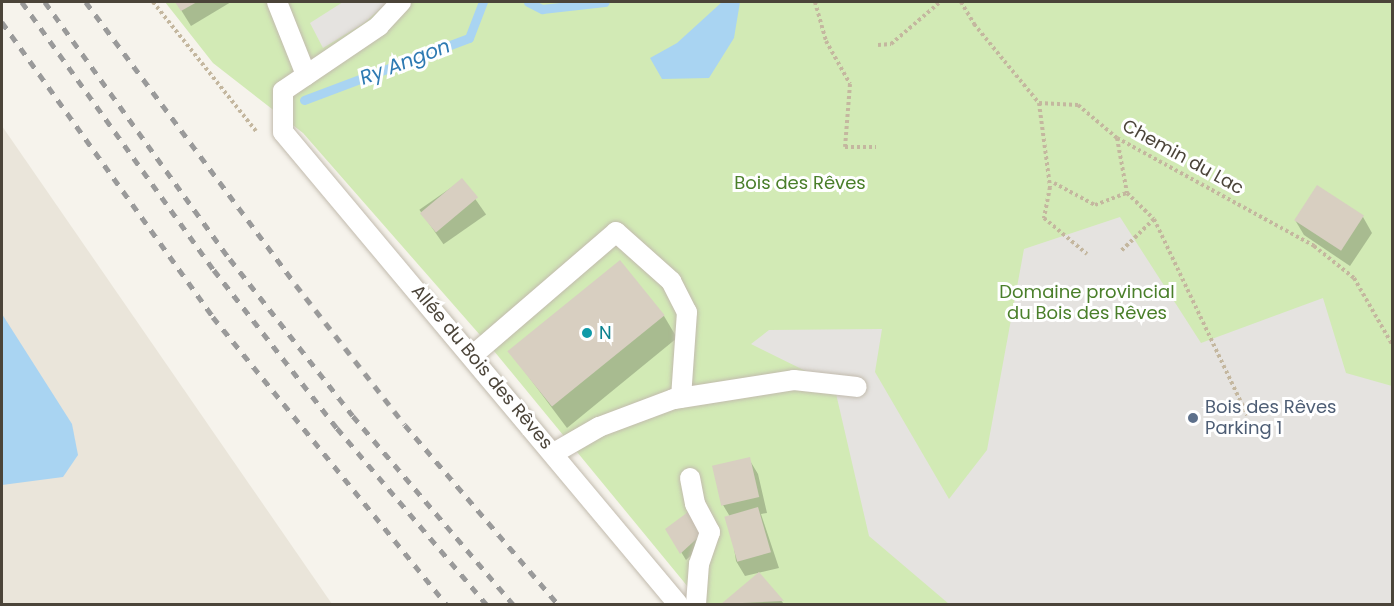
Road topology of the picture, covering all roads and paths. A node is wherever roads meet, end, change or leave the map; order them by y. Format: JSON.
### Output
{"nodes":[{"id":1,"x":277,"y":2,"type":"edge"},
{"id":2,"x":401,"y":2,"type":"edge"},
{"id":3,"x":815,"y":2,"type":"edge"},
{"id":4,"x":940,"y":2,"type":"edge"},
{"id":5,"x":961,"y":2,"type":"edge"},
{"id":6,"x":878,"y":45,"type":"dead end"},
{"id":7,"x":306,"y":75,"type":"junction"},
{"id":8,"x":1039,"y":103,"type":"junction"},
{"id":9,"x":1117,"y":138,"type":"junction"},
{"id":10,"x":876,"y":147,"type":"dead end"},
{"id":11,"x":1054,"y":183,"type":"dead end"},
{"id":12,"x":1127,"y":193,"type":"junction"},
{"id":13,"x":1154,"y":219,"type":"junction"},
{"id":14,"x":1121,"y":251,"type":"dead end"},
{"id":15,"x":1087,"y":254,"type":"dead end"},
{"id":16,"x":1392,"y":344,"type":"edge"},
{"id":17,"x":472,"y":356,"type":"junction"},
{"id":18,"x":857,"y":387,"type":"dead end"},
{"id":19,"x":681,"y":398,"type":"junction"},
{"id":20,"x":1247,"y":415,"type":"dead end"},
{"id":21,"x":554,"y":453,"type":"junction"},
{"id":22,"x":690,"y":478,"type":"dead end"},
{"id":23,"x":678,"y":604,"type":"edge"},
{"id":24,"x":696,"y":604,"type":"edge"}],
"edges":[{"from":1,"to":7,"type":"lane"},
{"from":2,"to":7,"type":"lane"},
{"from":3,"to":10,"type":"path"},
{"from":4,"to":6,"type":"path"},
{"from":5,"to":8,"type":"path"},
{"from":7,"to":17,"type":"lane","name":"Allée du Bois des Rêves"},
{"from":8,"to":9,"type":"path","name":"Chemin du Lac"},
{"from":8,"to":15,"type":"path"},
{"from":9,"to":12,"type":"path"},
{"from":9,"to":16,"type":"path","name":"Chemin du Lac"},
{"from":11,"to":12,"type":"path"},
{"from":12,"to":13,"type":"path"},
{"from":13,"to":14,"type":"path"},
{"from":13,"to":20,"type":"path"},
{"from":17,"to":19,"type":"lane"},
{"from":17,"to":21,"type":"lane","name":"Allée du Bois des Rêves"},
{"from":18,"to":19,"type":"lane"},
{"from":19,"to":21,"type":"lane"},
{"from":21,"to":23,"type":"lane","name":"Allée du Bois des Rêves"},
{"from":22,"to":24,"type":"lane"}]}
